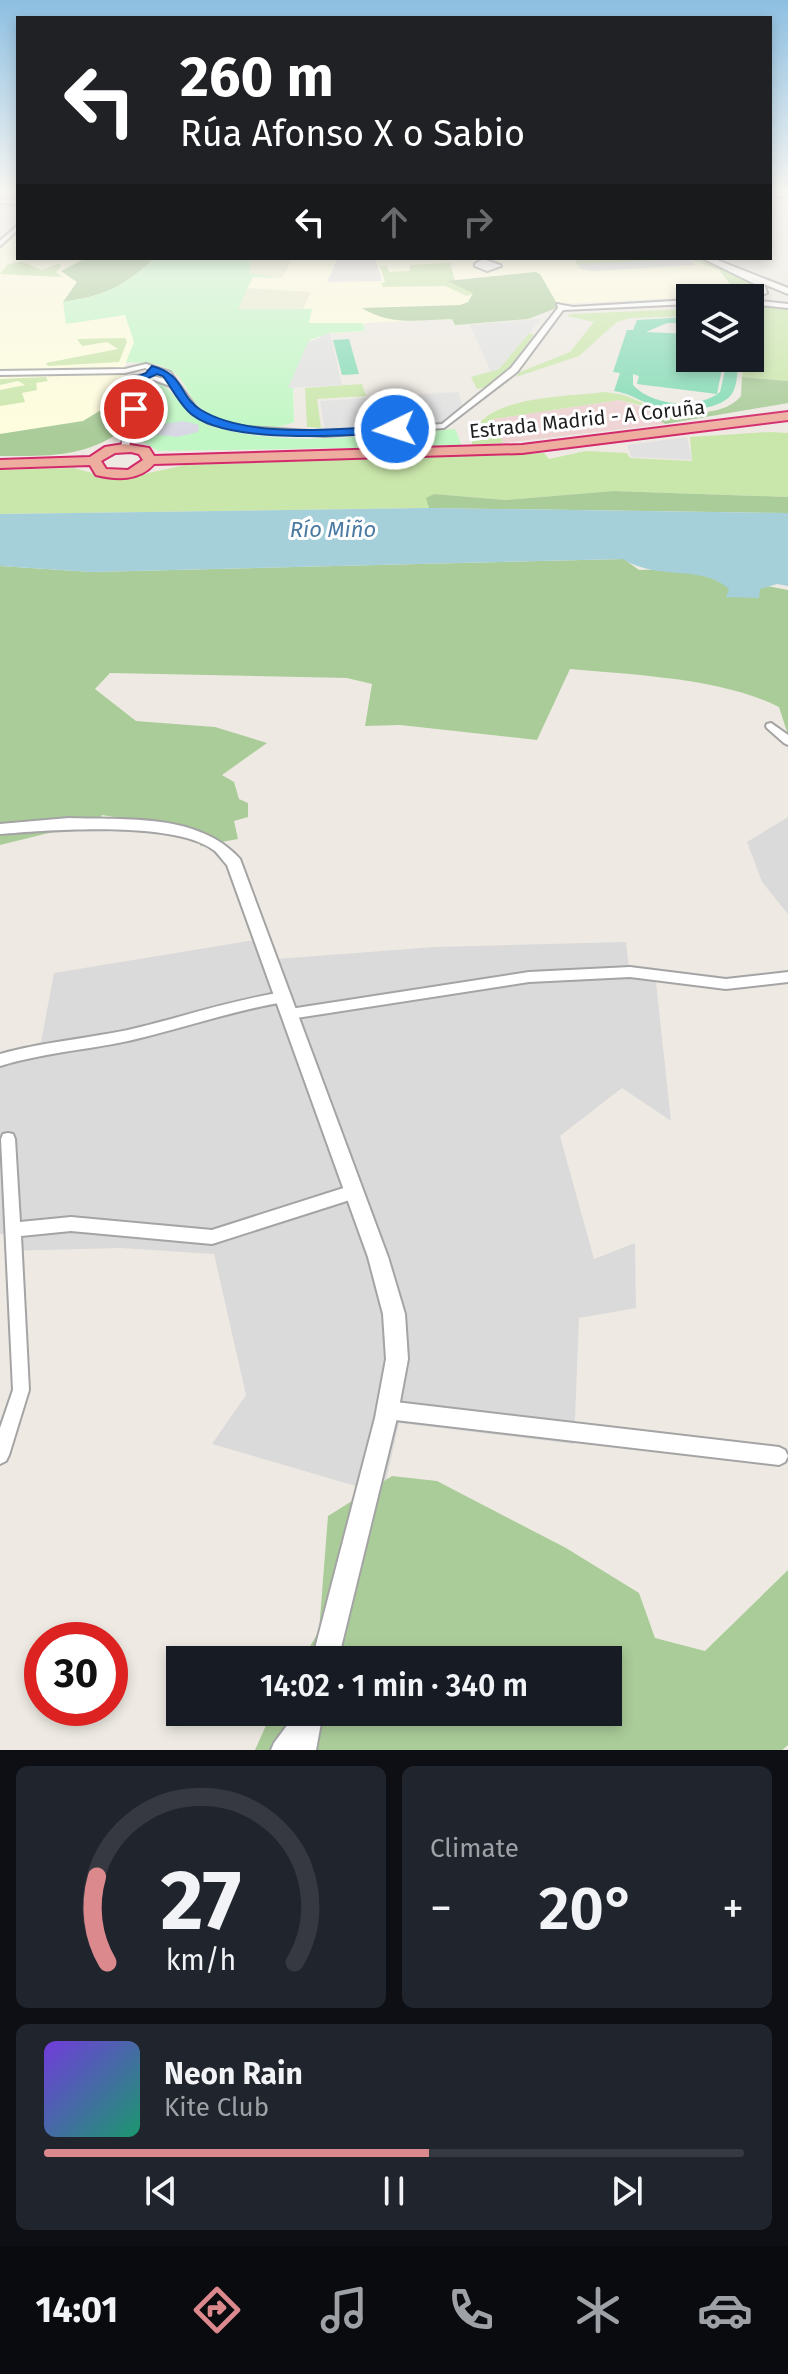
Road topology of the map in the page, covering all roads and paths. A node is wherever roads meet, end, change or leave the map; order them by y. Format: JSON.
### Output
{"nodes":[{"id":1,"x":729,"y":271,"type":"edge"},
{"id":2,"x":737,"y":271,"type":"edge"},
{"id":3,"x":748,"y":271,"type":"edge"},
{"id":4,"x":760,"y":284,"type":"edge"},
{"id":5,"x":788,"y":288,"type":"edge"},
{"id":6,"x":764,"y":302,"type":"edge"},
{"id":7,"x":676,"y":303,"type":"edge"},
{"id":8,"x":788,"y":306,"type":"edge"},
{"id":9,"x":152,"y":369,"type":"junction"},
{"id":10,"x":125,"y":371,"type":"junction"},
{"id":11,"x":0,"y":373,"type":"edge"},
{"id":12,"x":147,"y":377,"type":"junction"},
{"id":13,"x":165,"y":381,"type":"junction"},
{"id":14,"x":138,"y":383,"type":"junction"},
{"id":15,"x":176,"y":386,"type":"junction"},
{"id":16,"x":788,"y":407,"type":"edge"},
{"id":17,"x":788,"y":416,"type":"edge"},
{"id":18,"x":703,"y":427,"type":"junction"},
{"id":19,"x":788,"y":427,"type":"edge"},
{"id":20,"x":651,"y":434,"type":"junction"},
{"id":21,"x":125,"y":447,"type":"junction"},
{"id":22,"x":150,"y":460,"type":"junction"},
{"id":23,"x":94,"y":461,"type":"junction"},
{"id":24,"x":0,"y":464,"type":"edge"},
{"id":25,"x":771,"y":726,"type":"dead end"},
{"id":26,"x":788,"y":741,"type":"edge"},
{"id":27,"x":0,"y":829,"type":"edge"},
{"id":28,"x":788,"y":977,"type":"edge"},
{"id":29,"x":287,"y":1006,"type":"junction"},
{"id":30,"x":0,"y":1060,"type":"edge"},
{"id":31,"x":8,"y":1139,"type":"dead end"},
{"id":32,"x":353,"y":1192,"type":"junction"},
{"id":33,"x":14,"y":1230,"type":"junction"},
{"id":34,"x":387,"y":1410,"type":"junction"},
{"id":35,"x":0,"y":1455,"type":"edge"},
{"id":36,"x":779,"y":1456,"type":"dead end"},
{"id":37,"x":328,"y":1646,"type":"edge"},
{"id":38,"x":299,"y":1726,"type":"edge"},
{"id":39,"x":307,"y":1726,"type":"edge"},
{"id":40,"x":281,"y":1750,"type":"edge"},
{"id":41,"x":302,"y":1750,"type":"edge"}],
"edges":[{"from":1,"to":4,"type":"street"},
{"from":2,"to":5,"type":"street"},
{"from":3,"to":5,"type":"street"},
{"from":6,"to":8,"type":"street"},
{"from":7,"to":15,"type":"street"},
{"from":9,"to":10,"type":"street"},
{"from":9,"to":12,"type":"street"},
{"from":9,"to":15,"type":"street"},
{"from":10,"to":11,"type":"street"},
{"from":10,"to":14,"type":"street"},
{"from":12,"to":13,"type":"street"},
{"from":12,"to":14,"type":"street"},
{"from":13,"to":14,"type":"street"},
{"from":13,"to":15,"type":"street"},
{"from":14,"to":21,"type":"street"},
{"from":16,"to":20,"type":"highway"},
{"from":17,"to":18,"type":"highway","name":"Estrada Madrid - A Coruña"},
{"from":18,"to":19,"type":"highway"},
{"from":18,"to":20,"type":"highway","name":"Estrada Madrid - A Coruña"},
{"from":20,"to":22,"type":"highway","name":"Estrada Madrid - A Coruña"},
{"from":21,"to":22,"type":"highway","name":"Estrada Madrid - A Coruña"},
{"from":21,"to":23,"type":"highway","name":"Estrada Madrid - A Coruña"},
{"from":22,"to":23,"type":"highway","name":"Estrada Madrid - A Coruña"},
{"from":23,"to":24,"type":"highway","name":"Estrada Madrid - A Coruña"},
{"from":25,"to":26,"type":"street"},
{"from":27,"to":29,"type":"street"},
{"from":28,"to":29,"type":"street"},
{"from":29,"to":30,"type":"street"},
{"from":29,"to":32,"type":"street"},
{"from":31,"to":33,"type":"street"},
{"from":32,"to":33,"type":"street"},
{"from":32,"to":34,"type":"street"},
{"from":33,"to":35,"type":"street"},
{"from":34,"to":36,"type":"street"},
{"from":34,"to":37,"type":"street"},
{"from":38,"to":40,"type":"street"},
{"from":39,"to":41,"type":"street"}]}
